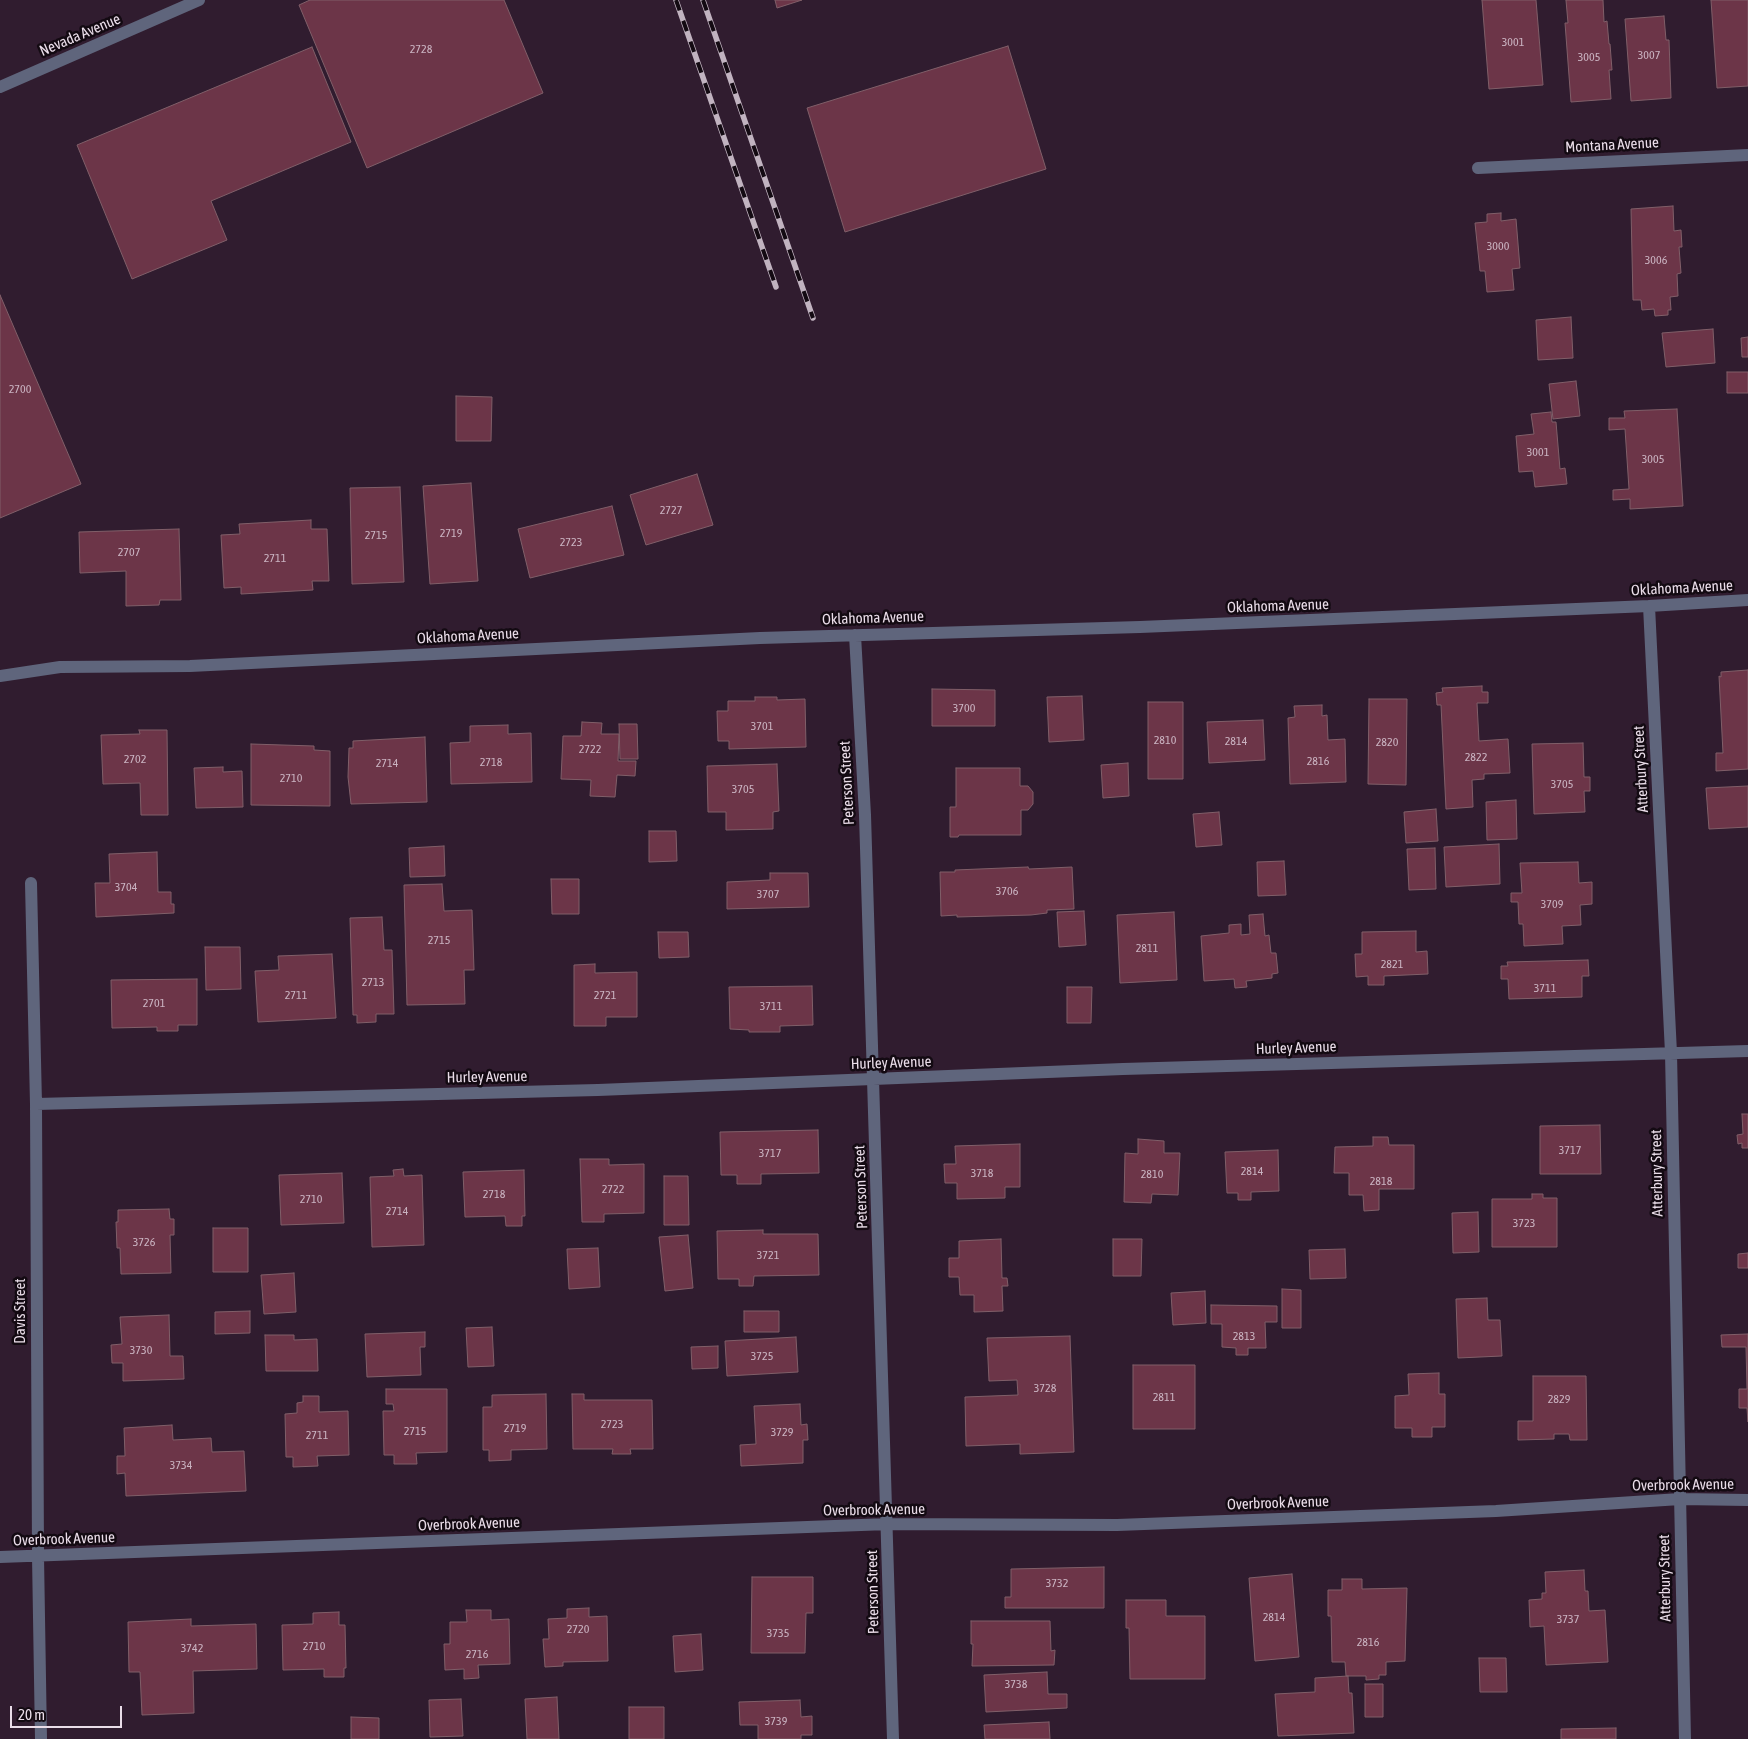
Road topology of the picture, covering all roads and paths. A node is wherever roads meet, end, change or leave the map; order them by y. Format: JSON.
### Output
{"nodes":[{"id":1,"x":199,"y":0,"type":"edge"},
{"id":2,"x":0,"y":87,"type":"edge"},
{"id":3,"x":1748,"y":155,"type":"edge"},
{"id":4,"x":1478,"y":168,"type":"dead end"},
{"id":5,"x":1748,"y":600,"type":"edge"},
{"id":6,"x":1649,"y":606,"type":"junction"},
{"id":7,"x":855,"y":635,"type":"junction"},
{"id":8,"x":0,"y":676,"type":"edge"},
{"id":9,"x":31,"y":883,"type":"dead end"},
{"id":10,"x":1748,"y":1050,"type":"edge"},
{"id":11,"x":1671,"y":1053,"type":"junction"},
{"id":12,"x":874,"y":1080,"type":"junction"},
{"id":13,"x":36,"y":1104,"type":"junction"},
{"id":14,"x":1680,"y":1499,"type":"junction"},
{"id":15,"x":1748,"y":1500,"type":"edge"},
{"id":16,"x":888,"y":1524,"type":"junction"},
{"id":17,"x":38,"y":1556,"type":"junction"},
{"id":18,"x":0,"y":1557,"type":"edge"},
{"id":19,"x":41,"y":1739,"type":"edge"},
{"id":20,"x":893,"y":1739,"type":"edge"},
{"id":21,"x":1685,"y":1739,"type":"edge"}],
"edges":[{"from":1,"to":2,"type":"street","name":"Nevada Avenue"},
{"from":3,"to":4,"type":"street","name":"Montana Avenue"},
{"from":5,"to":6,"type":"street","name":"Oklahoma Avenue"},
{"from":6,"to":7,"type":"street","name":"Oklahoma Avenue"},
{"from":6,"to":11,"type":"street","name":"Atterbury Street"},
{"from":7,"to":8,"type":"street","name":"Oklahoma Avenue"},
{"from":7,"to":12,"type":"street","name":"Peterson Street"},
{"from":9,"to":13,"type":"street","name":"Davis Street"},
{"from":10,"to":11,"type":"street","name":"Hurley Avenue"},
{"from":11,"to":12,"type":"street","name":"Hurley Avenue"},
{"from":11,"to":14,"type":"street","name":"Atterbury Street"},
{"from":12,"to":13,"type":"street","name":"Hurley Avenue"},
{"from":12,"to":16,"type":"street","name":"Peterson Street"},
{"from":13,"to":17,"type":"street","name":"Davis Street"},
{"from":14,"to":15,"type":"street","name":"Overbrook Avenue"},
{"from":14,"to":16,"type":"street","name":"Overbrook Avenue"},
{"from":14,"to":21,"type":"street","name":"Atterbury Street"},
{"from":16,"to":17,"type":"street","name":"Overbrook Avenue"},
{"from":16,"to":20,"type":"street","name":"Peterson Street"},
{"from":17,"to":18,"type":"street","name":"Overbrook Avenue"},
{"from":17,"to":19,"type":"street","name":"Davis Street"}]}
